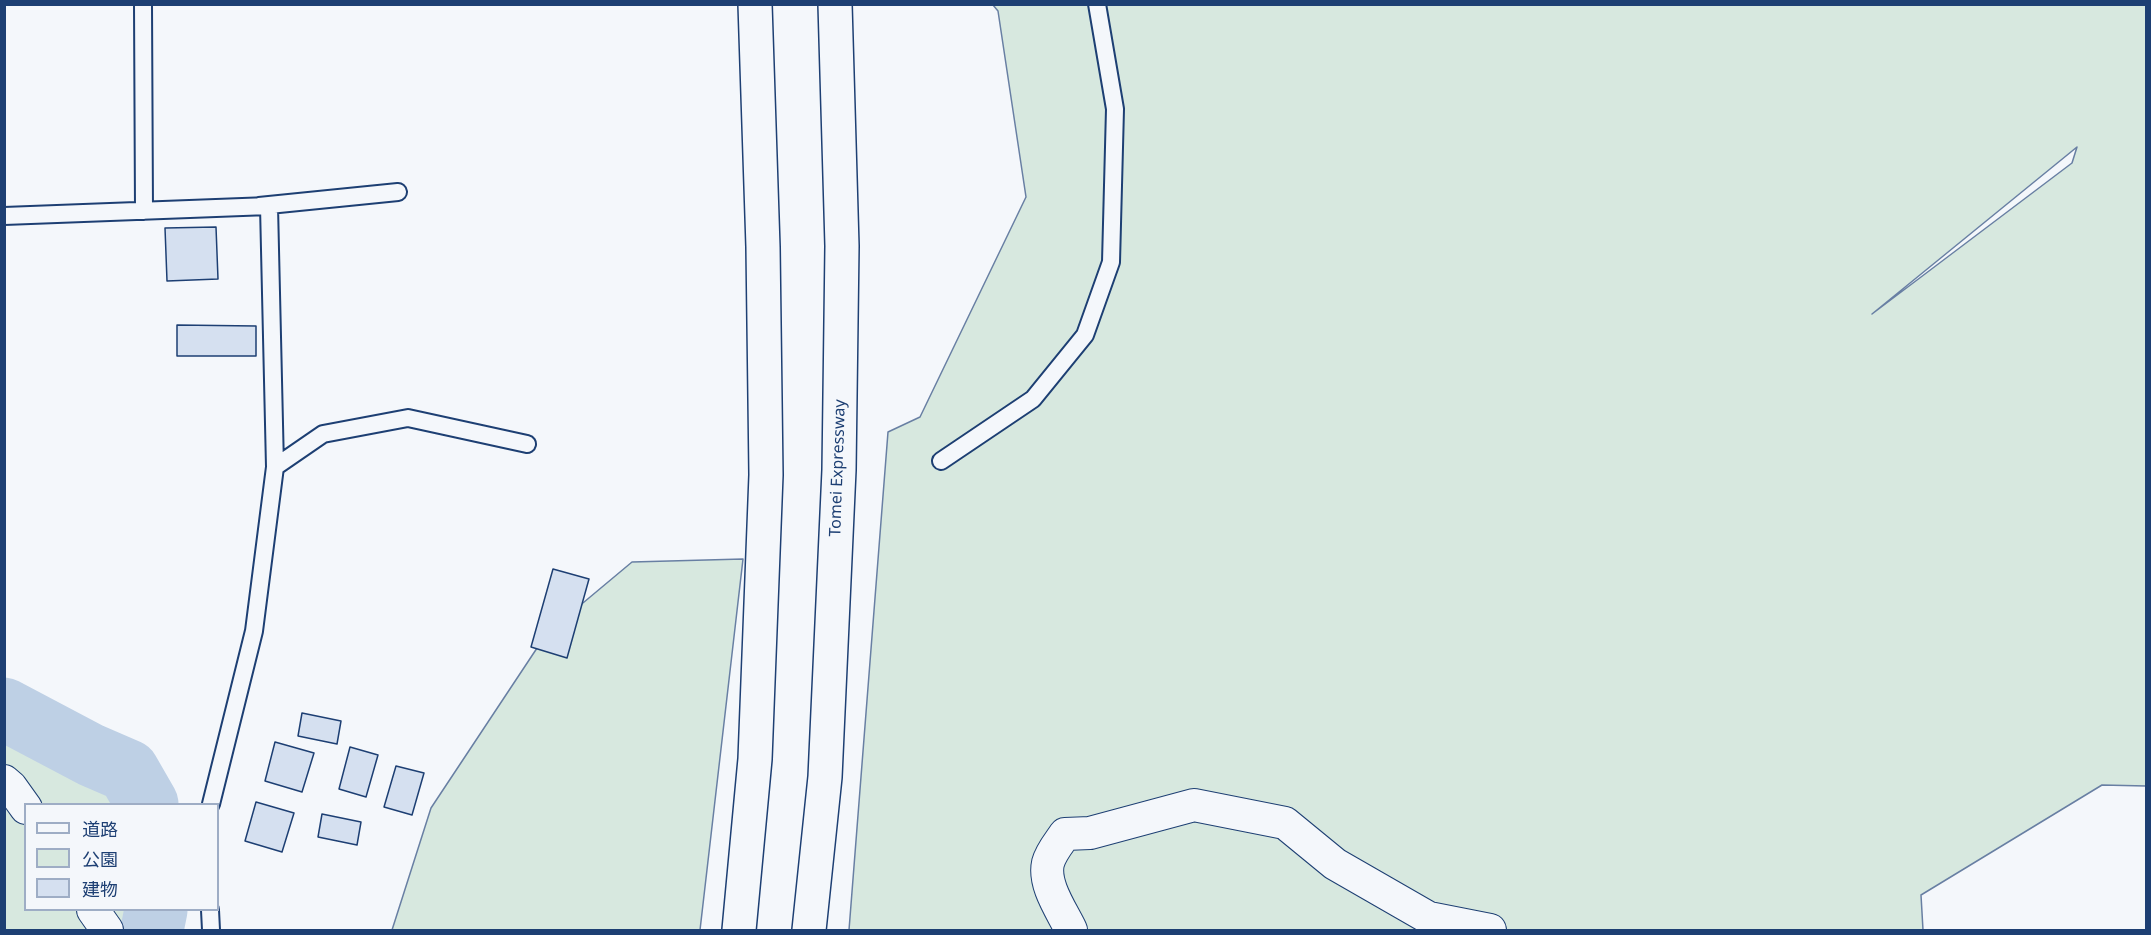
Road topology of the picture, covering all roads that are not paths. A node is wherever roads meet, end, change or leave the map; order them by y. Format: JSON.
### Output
{"nodes":[{"id":1,"x":143,"y":4,"type":"edge"},
{"id":2,"x":755,"y":4,"type":"edge"},
{"id":3,"x":835,"y":4,"type":"edge"},
{"id":4,"x":1097,"y":4,"type":"edge"},
{"id":5,"x":398,"y":192,"type":"dead end"},
{"id":6,"x":258,"y":206,"type":"junction"},
{"id":7,"x":144,"y":211,"type":"junction"},
{"id":8,"x":4,"y":216,"type":"edge"},
{"id":9,"x":527,"y":444,"type":"dead end"},
{"id":10,"x":941,"y":461,"type":"dead end"},
{"id":11,"x":275,"y":467,"type":"junction"},
{"id":12,"x":4,"y":782,"type":"edge"},
{"id":13,"x":211,"y":803,"type":"edge"},
{"id":14,"x":24,"y":805,"type":"edge"},
{"id":15,"x":94,"y":911,"type":"edge"},
{"id":16,"x":210,"y":911,"type":"edge"},
{"id":17,"x":107,"y":930,"type":"edge"},
{"id":18,"x":211,"y":930,"type":"edge"},
{"id":19,"x":739,"y":930,"type":"edge"},
{"id":20,"x":809,"y":930,"type":"edge"},
{"id":21,"x":1071,"y":930,"type":"edge"},
{"id":22,"x":1490,"y":930,"type":"edge"}],
"edges":[{"from":1,"to":7,"type":"lane"},
{"from":2,"to":19,"type":"highway"},
{"from":3,"to":20,"type":"highway","name":"Tomei Expressway"},
{"from":4,"to":10,"type":"lane"},
{"from":5,"to":6,"type":"lane"},
{"from":6,"to":7,"type":"lane"},
{"from":6,"to":11,"type":"lane"},
{"from":7,"to":8,"type":"lane"},
{"from":9,"to":11,"type":"lane"},
{"from":11,"to":13,"type":"lane"},
{"from":12,"to":14,"type":"street"},
{"from":15,"to":17,"type":"street"},
{"from":16,"to":18,"type":"lane"},
{"from":21,"to":22,"type":"street"}]}
